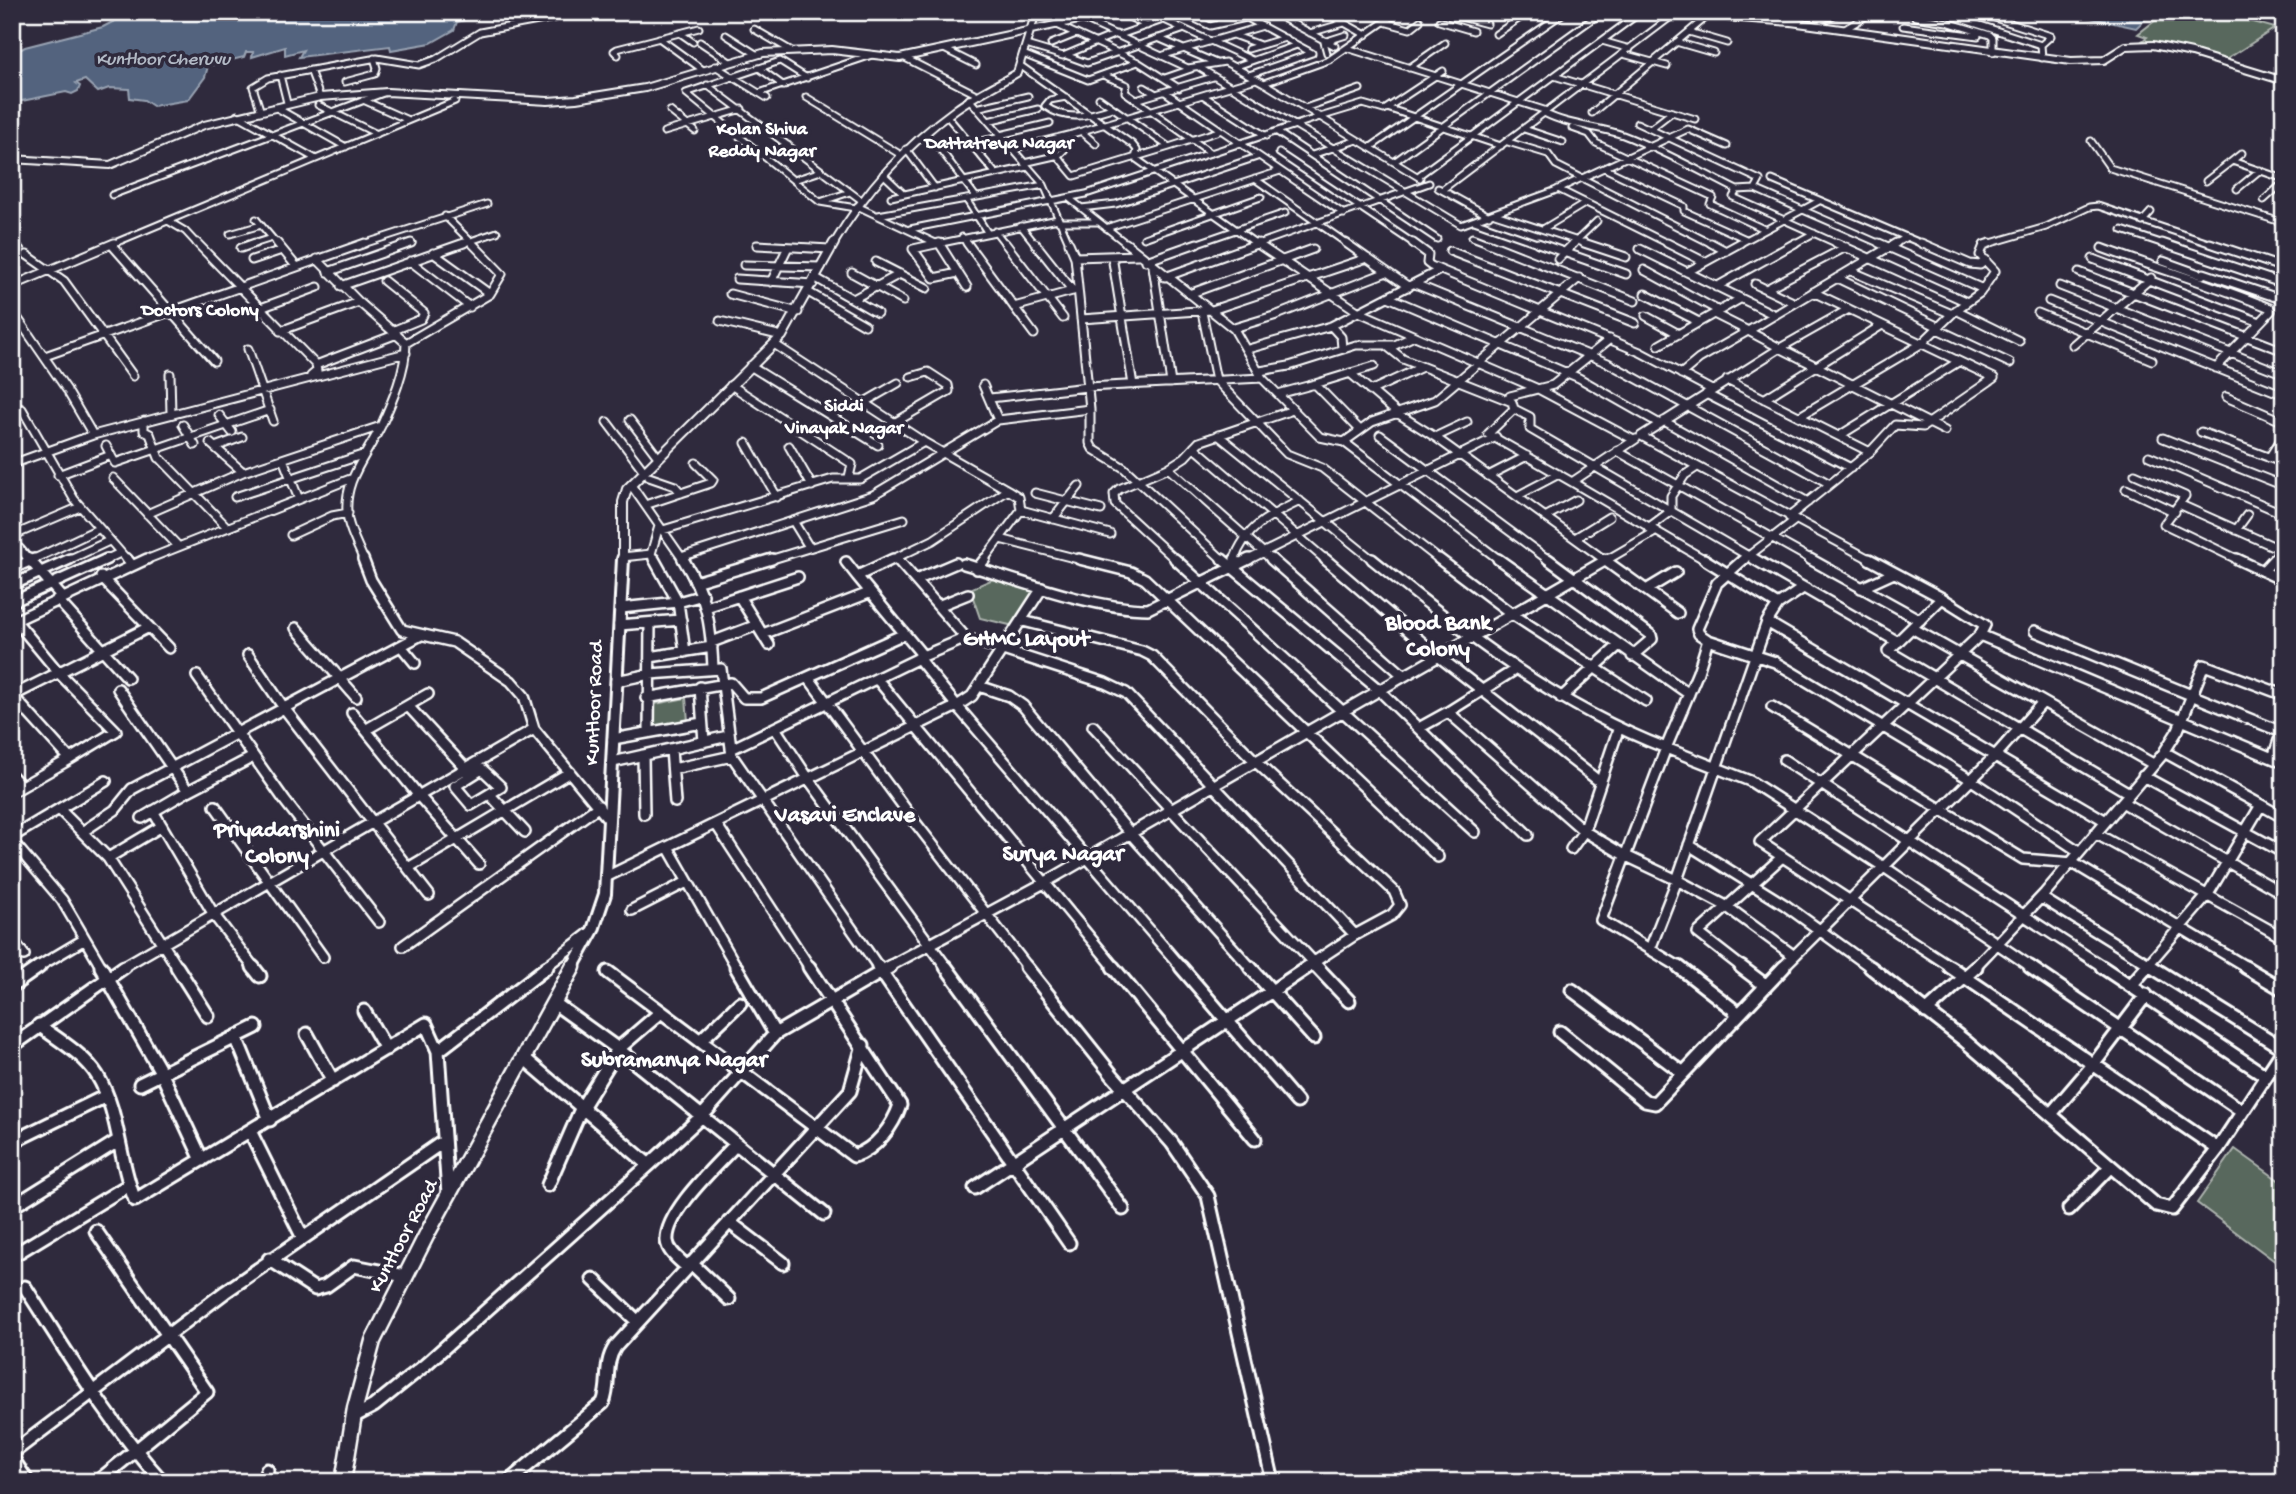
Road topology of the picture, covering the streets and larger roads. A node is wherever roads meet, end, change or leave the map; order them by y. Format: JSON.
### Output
{"nodes":[{"id":1,"x":587,"y":12,"type":"edge"},
{"id":2,"x":1036,"y":12,"type":"edge"},
{"id":3,"x":1118,"y":12,"type":"edge"},
{"id":4,"x":1172,"y":12,"type":"edge"},
{"id":5,"x":1180,"y":12,"type":"edge"},
{"id":6,"x":1225,"y":12,"type":"edge"},
{"id":7,"x":1236,"y":12,"type":"edge"},
{"id":8,"x":1284,"y":12,"type":"edge"},
{"id":9,"x":1325,"y":12,"type":"edge"},
{"id":10,"x":1398,"y":12,"type":"edge"},
{"id":11,"x":1475,"y":12,"type":"edge"},
{"id":12,"x":1485,"y":12,"type":"edge"},
{"id":13,"x":1529,"y":12,"type":"edge"},
{"id":14,"x":1565,"y":12,"type":"edge"},
{"id":15,"x":1602,"y":12,"type":"edge"},
{"id":16,"x":1641,"y":12,"type":"edge"},
{"id":17,"x":1661,"y":12,"type":"edge"},
{"id":18,"x":1770,"y":12,"type":"edge"},
{"id":19,"x":1797,"y":12,"type":"edge"},
{"id":20,"x":1842,"y":12,"type":"edge"},
{"id":21,"x":1873,"y":12,"type":"edge"},
{"id":22,"x":1940,"y":12,"type":"edge"},
{"id":23,"x":1976,"y":12,"type":"edge"},
{"id":24,"x":1273,"y":13,"type":"edge"},
{"id":25,"x":1450,"y":13,"type":"edge"},
{"id":26,"x":1676,"y":13,"type":"edge"},
{"id":27,"x":1709,"y":15,"type":"junction"},
{"id":28,"x":1983,"y":15,"type":"junction"},
{"id":29,"x":1498,"y":16,"type":"dead end"},
{"id":30,"x":1915,"y":17,"type":"dead end"},
{"id":31,"x":1466,"y":18,"type":"junction"},
{"id":32,"x":1249,"y":19,"type":"junction"},
{"id":33,"x":1766,"y":19,"type":"junction"},
{"id":34,"x":1084,"y":20,"type":"junction"},
{"id":35,"x":1163,"y":20,"type":"junction"},
{"id":36,"x":1286,"y":20,"type":"junction"},
{"id":37,"x":1420,"y":21,"type":"dead end"},
{"id":38,"x":1384,"y":22,"type":"junction"},
{"id":39,"x":1439,"y":22,"type":"dead end"},
{"id":40,"x":1970,"y":22,"type":"junction"},
{"id":41,"x":1219,"y":23,"type":"junction"},
{"id":42,"x":1344,"y":23,"type":"junction"},
{"id":43,"x":1487,"y":24,"type":"dead end"},
{"id":44,"x":1058,"y":25,"type":"junction"},
{"id":45,"x":1147,"y":26,"type":"junction"},
{"id":46,"x":1210,"y":26,"type":"junction"},
{"id":47,"x":1903,"y":26,"type":"dead end"},
{"id":48,"x":1263,"y":27,"type":"junction"},
{"id":49,"x":1453,"y":27,"type":"junction"},
{"id":50,"x":1963,"y":27,"type":"junction"},
{"id":51,"x":699,"y":28,"type":"dead end"},
{"id":52,"x":754,"y":29,"type":"dead end"},
{"id":53,"x":1845,"y":29,"type":"junction"},
{"id":54,"x":1031,"y":30,"type":"junction"},
{"id":55,"x":1182,"y":30,"type":"junction"},
{"id":56,"x":1473,"y":31,"type":"dead end"},
{"id":57,"x":1689,"y":32,"type":"junction"},
{"id":58,"x":680,"y":33,"type":"junction"},
{"id":59,"x":1310,"y":33,"type":"junction"},
{"id":60,"x":1076,"y":34,"type":"junction"},
{"id":61,"x":1496,"y":34,"type":"dead end"},
{"id":62,"x":726,"y":35,"type":"dead end"},
{"id":63,"x":1118,"y":35,"type":"junction"},
{"id":64,"x":1232,"y":35,"type":"junction"},
{"id":65,"x":1366,"y":35,"type":"junction"},
{"id":66,"x":1346,"y":36,"type":"dead end"},
{"id":67,"x":659,"y":38,"type":"junction"},
{"id":68,"x":1158,"y":38,"type":"junction"},
{"id":69,"x":1285,"y":38,"type":"junction"},
{"id":70,"x":1993,"y":38,"type":"junction"},
{"id":71,"x":1326,"y":40,"type":"junction"},
{"id":72,"x":1212,"y":41,"type":"junction"},
{"id":73,"x":1602,"y":41,"type":"junction"},
{"id":74,"x":1676,"y":41,"type":"junction"},
{"id":75,"x":1096,"y":43,"type":"junction"},
{"id":76,"x":1445,"y":43,"type":"dead end"},
{"id":77,"x":1727,"y":43,"type":"dead end"},
{"id":78,"x":1051,"y":44,"type":"dead end"},
{"id":79,"x":1141,"y":44,"type":"junction"},
{"id":80,"x":1260,"y":45,"type":"junction"},
{"id":81,"x":1297,"y":45,"type":"junction"},
{"id":82,"x":2041,"y":45,"type":"junction"},
{"id":83,"x":1335,"y":46,"type":"dead end"},
{"id":84,"x":1347,"y":48,"type":"junction"},
{"id":85,"x":944,"y":49,"type":"junction"},
{"id":86,"x":1248,"y":49,"type":"dead end"},
{"id":87,"x":1306,"y":49,"type":"junction"},
{"id":88,"x":1630,"y":49,"type":"junction"},
{"id":89,"x":790,"y":50,"type":"junction"},
{"id":90,"x":1025,"y":50,"type":"junction"},
{"id":91,"x":1186,"y":51,"type":"junction"},
{"id":92,"x":1327,"y":52,"type":"junction"},
{"id":93,"x":1993,"y":52,"type":"junction"},
{"id":94,"x":1116,"y":53,"type":"junction"},
{"id":95,"x":1714,"y":53,"type":"dead end"},
{"id":96,"x":756,"y":54,"type":"junction"},
{"id":97,"x":1623,"y":54,"type":"junction"},
{"id":98,"x":618,"y":55,"type":"dead end"},
{"id":99,"x":872,"y":55,"type":"junction"},
{"id":100,"x":1068,"y":55,"type":"junction"},
{"id":101,"x":1164,"y":55,"type":"junction"},
{"id":102,"x":1338,"y":55,"type":"junction"},
{"id":103,"x":374,"y":58,"type":"junction"},
{"id":104,"x":905,"y":58,"type":"junction"},
{"id":105,"x":2042,"y":58,"type":"junction"},
{"id":106,"x":1252,"y":60,"type":"junction"},
{"id":107,"x":730,"y":62,"type":"junction"},
{"id":108,"x":1138,"y":62,"type":"junction"},
{"id":109,"x":1650,"y":62,"type":"junction"},
{"id":110,"x":1216,"y":63,"type":"junction"},
{"id":111,"x":339,"y":65,"type":"junction"},
{"id":112,"x":976,"y":65,"type":"dead end"},
{"id":113,"x":715,"y":66,"type":"junction"},
{"id":114,"x":1021,"y":66,"type":"junction"},
{"id":115,"x":1667,"y":66,"type":"dead end"},
{"id":116,"x":1234,"y":67,"type":"junction"},
{"id":117,"x":759,"y":68,"type":"junction"},
{"id":118,"x":1200,"y":68,"type":"junction"},
{"id":119,"x":1409,"y":68,"type":"junction"},
{"id":120,"x":1191,"y":69,"type":"junction"},
{"id":121,"x":310,"y":70,"type":"junction"},
{"id":122,"x":703,"y":70,"type":"junction"},
{"id":123,"x":1443,"y":71,"type":"dead end"},
{"id":124,"x":280,"y":75,"type":"junction"},
{"id":125,"x":1103,"y":75,"type":"junction"},
{"id":126,"x":1249,"y":75,"type":"junction"},
{"id":127,"x":1554,"y":76,"type":"junction"},
{"id":128,"x":732,"y":77,"type":"junction"},
{"id":129,"x":1434,"y":77,"type":"junction"},
{"id":130,"x":807,"y":78,"type":"junction"},
{"id":131,"x":1165,"y":78,"type":"junction"},
{"id":132,"x":1213,"y":78,"type":"junction"},
{"id":133,"x":1256,"y":79,"type":"junction"},
{"id":134,"x":2284,"y":81,"type":"edge"},
{"id":135,"x":345,"y":82,"type":"junction"},
{"id":136,"x":1264,"y":83,"type":"junction"},
{"id":137,"x":707,"y":85,"type":"junction"},
{"id":138,"x":1462,"y":85,"type":"junction"},
{"id":139,"x":1582,"y":85,"type":"junction"},
{"id":140,"x":784,"y":86,"type":"junction"},
{"id":141,"x":1144,"y":87,"type":"dead end"},
{"id":142,"x":1179,"y":88,"type":"junction"},
{"id":143,"x":1231,"y":88,"type":"junction"},
{"id":144,"x":1360,"y":89,"type":"dead end"},
{"id":145,"x":387,"y":92,"type":"junction"},
{"id":146,"x":1165,"y":92,"type":"junction"},
{"id":147,"x":759,"y":93,"type":"junction"},
{"id":148,"x":1489,"y":93,"type":"junction"},
{"id":149,"x":347,"y":94,"type":"junction"},
{"id":150,"x":1156,"y":94,"type":"junction"},
{"id":151,"x":1614,"y":94,"type":"junction"},
{"id":152,"x":978,"y":95,"type":"junction"},
{"id":153,"x":1028,"y":96,"type":"dead end"},
{"id":154,"x":1204,"y":96,"type":"junction"},
{"id":155,"x":806,"y":97,"type":"dead end"},
{"id":156,"x":1066,"y":97,"type":"junction"},
{"id":157,"x":767,"y":98,"type":"dead end"},
{"id":158,"x":1099,"y":98,"type":"dead end"},
{"id":159,"x":361,"y":99,"type":"junction"},
{"id":160,"x":970,"y":99,"type":"junction"},
{"id":161,"x":1134,"y":99,"type":"junction"},
{"id":162,"x":319,"y":101,"type":"junction"},
{"id":163,"x":454,"y":101,"type":"dead end"},
{"id":164,"x":1180,"y":102,"type":"junction"},
{"id":165,"x":1518,"y":102,"type":"junction"},
{"id":166,"x":287,"y":103,"type":"junction"},
{"id":167,"x":1110,"y":106,"type":"junction"},
{"id":168,"x":275,"y":107,"type":"junction"},
{"id":169,"x":976,"y":107,"type":"junction"},
{"id":170,"x":1305,"y":108,"type":"junction"},
{"id":171,"x":1387,"y":108,"type":"junction"},
{"id":172,"x":260,"y":109,"type":"junction"},
{"id":173,"x":742,"y":109,"type":"junction"},
{"id":174,"x":1038,"y":109,"type":"dead end"},
{"id":175,"x":670,"y":110,"type":"dead end"},
{"id":176,"x":1150,"y":111,"type":"junction"},
{"id":177,"x":1672,"y":112,"type":"junction"},
{"id":178,"x":334,"y":113,"type":"junction"},
{"id":179,"x":1592,"y":113,"type":"dead end"},
{"id":180,"x":1543,"y":114,"type":"junction"},
{"id":181,"x":237,"y":115,"type":"junction"},
{"id":182,"x":1089,"y":115,"type":"junction"},
{"id":183,"x":678,"y":116,"type":"junction"},
{"id":184,"x":947,"y":116,"type":"junction"},
{"id":185,"x":715,"y":117,"type":"junction"},
{"id":186,"x":1320,"y":117,"type":"junction"},
{"id":187,"x":1414,"y":117,"type":"junction"},
{"id":188,"x":1127,"y":118,"type":"junction"},
{"id":189,"x":1695,"y":118,"type":"dead end"},
{"id":190,"x":408,"y":120,"type":"junction"},
{"id":191,"x":666,"y":120,"type":"dead end"},
{"id":192,"x":988,"y":121,"type":"junction"},
{"id":193,"x":1050,"y":123,"type":"dead end"},
{"id":194,"x":1564,"y":123,"type":"junction"},
{"id":195,"x":1637,"y":123,"type":"dead end"},
{"id":196,"x":303,"y":125,"type":"junction"},
{"id":197,"x":688,"y":125,"type":"junction"},
{"id":198,"x":1105,"y":125,"type":"junction"},
{"id":199,"x":1294,"y":127,"type":"junction"},
{"id":200,"x":1443,"y":127,"type":"junction"},
{"id":201,"x":1650,"y":128,"type":"junction"},
{"id":202,"x":673,"y":129,"type":"junction"},
{"id":203,"x":1524,"y":129,"type":"junction"},
{"id":204,"x":1575,"y":129,"type":"junction"},
{"id":205,"x":695,"y":131,"type":"dead end"},
{"id":206,"x":1219,"y":131,"type":"junction"},
{"id":207,"x":663,"y":132,"type":"dead end"},
{"id":208,"x":1082,"y":132,"type":"junction"},
{"id":209,"x":1277,"y":132,"type":"junction"},
{"id":210,"x":377,"y":134,"type":"junction"},
{"id":211,"x":925,"y":134,"type":"junction"},
{"id":212,"x":681,"y":135,"type":"dead end"},
{"id":213,"x":1266,"y":135,"type":"junction"},
{"id":214,"x":273,"y":136,"type":"junction"},
{"id":215,"x":1001,"y":136,"type":"junction"},
{"id":216,"x":1472,"y":136,"type":"junction"},
{"id":217,"x":1060,"y":137,"type":"junction"},
{"id":218,"x":1670,"y":138,"type":"junction"},
{"id":219,"x":1191,"y":139,"type":"junction"},
{"id":220,"x":1357,"y":140,"type":"junction"},
{"id":221,"x":1045,"y":141,"type":"junction"},
{"id":222,"x":2091,"y":141,"type":"dead end"},
{"id":223,"x":1508,"y":142,"type":"junction"},
{"id":224,"x":1563,"y":142,"type":"dead end"},
{"id":225,"x":970,"y":144,"type":"junction"},
{"id":226,"x":1096,"y":144,"type":"dead end"},
{"id":227,"x":1239,"y":144,"type":"junction"},
{"id":228,"x":788,"y":145,"type":"junction"},
{"id":229,"x":1501,"y":146,"type":"junction"},
{"id":230,"x":1727,"y":146,"type":"dead end"},
{"id":231,"x":345,"y":147,"type":"junction"},
{"id":232,"x":1169,"y":147,"type":"junction"},
{"id":233,"x":1334,"y":147,"type":"junction"},
{"id":234,"x":1370,"y":147,"type":"junction"},
{"id":235,"x":1649,"y":147,"type":"junction"},
{"id":236,"x":940,"y":149,"type":"junction"},
{"id":237,"x":1012,"y":149,"type":"junction"},
{"id":238,"x":903,"y":152,"type":"junction"},
{"id":239,"x":1211,"y":153,"type":"junction"},
{"id":240,"x":1279,"y":153,"type":"dead end"},
{"id":241,"x":2242,"y":153,"type":"dead end"},
{"id":242,"x":760,"y":154,"type":"junction"},
{"id":243,"x":1059,"y":155,"type":"junction"},
{"id":244,"x":1312,"y":155,"type":"junction"},
{"id":245,"x":1257,"y":157,"type":"junction"},
{"id":246,"x":1135,"y":158,"type":"junction"},
{"id":247,"x":1627,"y":158,"type":"junction"},
{"id":248,"x":12,"y":159,"type":"edge"},
{"id":249,"x":316,"y":159,"type":"junction"},
{"id":250,"x":2232,"y":161,"type":"junction"},
{"id":251,"x":1394,"y":162,"type":"junction"},
{"id":252,"x":1026,"y":165,"type":"junction"},
{"id":253,"x":1604,"y":167,"type":"junction"},
{"id":254,"x":2260,"y":170,"type":"junction"},
{"id":255,"x":1154,"y":171,"type":"junction"},
{"id":256,"x":1280,"y":171,"type":"junction"},
{"id":257,"x":821,"y":172,"type":"junction"},
{"id":258,"x":883,"y":174,"type":"junction"},
{"id":259,"x":996,"y":174,"type":"junction"},
{"id":260,"x":1418,"y":176,"type":"junction"},
{"id":261,"x":1582,"y":178,"type":"junction"},
{"id":262,"x":1255,"y":179,"type":"junction"},
{"id":263,"x":794,"y":180,"type":"junction"},
{"id":264,"x":965,"y":180,"type":"junction"},
{"id":265,"x":1772,"y":180,"type":"dead end"},
{"id":266,"x":2284,"y":180,"type":"edge"},
{"id":267,"x":2206,"y":181,"type":"dead end"},
{"id":268,"x":1429,"y":183,"type":"junction"},
{"id":269,"x":1044,"y":185,"type":"junction"},
{"id":270,"x":1174,"y":185,"type":"junction"},
{"id":271,"x":935,"y":188,"type":"junction"},
{"id":272,"x":1558,"y":188,"type":"junction"},
{"id":273,"x":1755,"y":188,"type":"junction"},
{"id":274,"x":2237,"y":189,"type":"dead end"},
{"id":275,"x":1442,"y":190,"type":"junction"},
{"id":276,"x":1737,"y":190,"type":"junction"},
{"id":277,"x":850,"y":192,"type":"junction"},
{"id":278,"x":1406,"y":192,"type":"junction"},
{"id":279,"x":904,"y":194,"type":"junction"},
{"id":280,"x":112,"y":195,"type":"dead end"},
{"id":281,"x":891,"y":197,"type":"dead end"},
{"id":282,"x":976,"y":197,"type":"junction"},
{"id":283,"x":1261,"y":197,"type":"dead end"},
{"id":284,"x":1069,"y":198,"type":"junction"},
{"id":285,"x":966,"y":199,"type":"junction"},
{"id":286,"x":1194,"y":199,"type":"junction"},
{"id":287,"x":1382,"y":200,"type":"junction"},
{"id":288,"x":2264,"y":200,"type":"dead end"},
{"id":289,"x":1819,"y":201,"type":"junction"},
{"id":290,"x":820,"y":202,"type":"junction"},
{"id":291,"x":1051,"y":202,"type":"junction"},
{"id":292,"x":1586,"y":203,"type":"junction"},
{"id":293,"x":487,"y":204,"type":"dead end"},
{"id":294,"x":858,"y":205,"type":"junction"},
{"id":295,"x":15,"y":208,"type":"dead end"},
{"id":296,"x":1081,"y":208,"type":"junction"},
{"id":297,"x":1359,"y":209,"type":"junction"},
{"id":298,"x":1801,"y":209,"type":"junction"},
{"id":299,"x":2151,"y":212,"type":"dead end"},
{"id":300,"x":1284,"y":213,"type":"dead end"},
{"id":301,"x":1215,"y":214,"type":"junction"},
{"id":302,"x":1343,"y":214,"type":"junction"},
{"id":303,"x":878,"y":215,"type":"junction"},
{"id":304,"x":1492,"y":215,"type":"junction"},
{"id":305,"x":445,"y":216,"type":"junction"},
{"id":306,"x":977,"y":216,"type":"junction"},
{"id":307,"x":12,"y":219,"type":"edge"},
{"id":308,"x":1783,"y":219,"type":"junction"},
{"id":309,"x":1059,"y":220,"type":"junction"},
{"id":310,"x":168,"y":221,"type":"junction"},
{"id":311,"x":1597,"y":221,"type":"dead end"},
{"id":312,"x":1098,"y":222,"type":"junction"},
{"id":313,"x":1474,"y":222,"type":"junction"},
{"id":314,"x":2142,"y":222,"type":"junction"},
{"id":315,"x":1318,"y":223,"type":"junction"},
{"id":316,"x":2284,"y":223,"type":"edge"},
{"id":317,"x":1021,"y":226,"type":"junction"},
{"id":318,"x":1106,"y":228,"type":"junction"},
{"id":319,"x":910,"y":229,"type":"junction"},
{"id":320,"x":1236,"y":229,"type":"junction"},
{"id":321,"x":1544,"y":229,"type":"junction"},
{"id":322,"x":1764,"y":229,"type":"junction"},
{"id":323,"x":2122,"y":230,"type":"dead end"},
{"id":324,"x":497,"y":232,"type":"dead end"},
{"id":325,"x":991,"y":232,"type":"junction"},
{"id":326,"x":1814,"y":233,"type":"junction"},
{"id":327,"x":230,"y":234,"type":"dead end"},
{"id":328,"x":962,"y":237,"type":"junction"},
{"id":329,"x":1472,"y":237,"type":"dead end"},
{"id":330,"x":272,"y":238,"type":"junction"},
{"id":331,"x":1144,"y":238,"type":"dead end"},
{"id":332,"x":1905,"y":238,"type":"junction"},
{"id":333,"x":1437,"y":239,"type":"dead end"},
{"id":334,"x":1746,"y":239,"type":"junction"},
{"id":335,"x":1577,"y":240,"type":"junction"},
{"id":336,"x":467,"y":241,"type":"junction"},
{"id":337,"x":938,"y":242,"type":"junction"},
{"id":338,"x":412,"y":243,"type":"dead end"},
{"id":339,"x":112,"y":245,"type":"junction"},
{"id":340,"x":757,"y":245,"type":"dead end"},
{"id":341,"x":1259,"y":245,"type":"junction"},
{"id":342,"x":788,"y":247,"type":"junction"},
{"id":343,"x":1846,"y":247,"type":"junction"},
{"id":344,"x":241,"y":248,"type":"dead end"},
{"id":345,"x":830,"y":248,"type":"junction"},
{"id":346,"x":1889,"y":248,"type":"junction"},
{"id":347,"x":2102,"y":248,"type":"dead end"},
{"id":348,"x":1313,"y":249,"type":"dead end"},
{"id":349,"x":1640,"y":249,"type":"dead end"},
{"id":350,"x":2227,"y":249,"type":"junction"},
{"id":351,"x":282,"y":250,"type":"junction"},
{"id":352,"x":1450,"y":251,"type":"dead end"},
{"id":353,"x":1726,"y":251,"type":"junction"},
{"id":354,"x":433,"y":254,"type":"junction"},
{"id":355,"x":27,"y":255,"type":"dead end"},
{"id":356,"x":1138,"y":255,"type":"junction"},
{"id":357,"x":1112,"y":256,"type":"junction"},
{"id":358,"x":1561,"y":256,"type":"junction"},
{"id":359,"x":1075,"y":257,"type":"junction"},
{"id":360,"x":1626,"y":257,"type":"dead end"},
{"id":361,"x":1367,"y":258,"type":"junction"},
{"id":362,"x":317,"y":259,"type":"junction"},
{"id":363,"x":1872,"y":259,"type":"junction"},
{"id":364,"x":2093,"y":259,"type":"dead end"},
{"id":365,"x":252,"y":260,"type":"dead end"},
{"id":366,"x":1986,"y":260,"type":"junction"},
{"id":367,"x":410,"y":261,"type":"junction"},
{"id":368,"x":1282,"y":261,"type":"junction"},
{"id":369,"x":2163,"y":261,"type":"dead end"},
{"id":370,"x":2215,"y":261,"type":"junction"},
{"id":371,"x":876,"y":262,"type":"dead end"},
{"id":372,"x":1705,"y":262,"type":"junction"},
{"id":373,"x":1149,"y":264,"type":"junction"},
{"id":374,"x":744,"y":265,"type":"dead end"},
{"id":375,"x":296,"y":266,"type":"junction"},
{"id":376,"x":779,"y":267,"type":"junction"},
{"id":377,"x":821,"y":268,"type":"junction"},
{"id":378,"x":2284,"y":268,"type":"edge"},
{"id":379,"x":1440,"y":270,"type":"junction"},
{"id":380,"x":1644,"y":270,"type":"dead end"},
{"id":381,"x":2160,"y":270,"type":"junction"},
{"id":382,"x":48,"y":271,"type":"junction"},
{"id":383,"x":1387,"y":271,"type":"junction"},
{"id":384,"x":1851,"y":271,"type":"junction"},
{"id":385,"x":328,"y":272,"type":"junction"},
{"id":386,"x":1687,"y":272,"type":"junction"},
{"id":387,"x":2079,"y":272,"type":"dead end"},
{"id":388,"x":852,"y":273,"type":"dead end"},
{"id":389,"x":958,"y":273,"type":"junction"},
{"id":390,"x":900,"y":274,"type":"junction"},
{"id":391,"x":1626,"y":274,"type":"dead end"},
{"id":392,"x":2203,"y":274,"type":"junction"},
{"id":393,"x":1166,"y":277,"type":"junction"},
{"id":394,"x":1579,"y":278,"type":"junction"},
{"id":395,"x":1837,"y":278,"type":"junction"},
{"id":396,"x":737,"y":279,"type":"dead end"},
{"id":397,"x":1306,"y":279,"type":"junction"},
{"id":398,"x":2148,"y":280,"type":"junction"},
{"id":399,"x":384,"y":281,"type":"dead end"},
{"id":400,"x":2195,"y":281,"type":"junction"},
{"id":401,"x":771,"y":282,"type":"junction"},
{"id":402,"x":1755,"y":284,"type":"dead end"},
{"id":403,"x":2284,"y":284,"type":"edge"},
{"id":404,"x":812,"y":285,"type":"junction"},
{"id":405,"x":1412,"y":285,"type":"junction"},
{"id":406,"x":12,"y":286,"type":"edge"},
{"id":407,"x":238,"y":286,"type":"junction"},
{"id":408,"x":341,"y":286,"type":"junction"},
{"id":409,"x":2060,"y":286,"type":"dead end"},
{"id":410,"x":318,"y":287,"type":"dead end"},
{"id":411,"x":877,"y":287,"type":"junction"},
{"id":412,"x":967,"y":287,"type":"dead end"},
{"id":413,"x":1716,"y":287,"type":"junction"},
{"id":414,"x":927,"y":288,"type":"dead end"},
{"id":415,"x":1766,"y":289,"type":"junction"},
{"id":416,"x":1983,"y":289,"type":"junction"},
{"id":417,"x":1075,"y":291,"type":"junction"},
{"id":418,"x":1813,"y":292,"type":"junction"},
{"id":419,"x":1189,"y":293,"type":"junction"},
{"id":420,"x":1560,"y":293,"type":"junction"},
{"id":421,"x":1645,"y":293,"type":"dead end"},
{"id":422,"x":2134,"y":293,"type":"junction"},
{"id":423,"x":490,"y":294,"type":"junction"},
{"id":424,"x":730,"y":294,"type":"dead end"},
{"id":425,"x":1331,"y":294,"type":"junction"},
{"id":426,"x":1388,"y":297,"type":"junction"},
{"id":427,"x":1045,"y":298,"type":"junction"},
{"id":428,"x":853,"y":299,"type":"junction"},
{"id":429,"x":1740,"y":299,"type":"junction"},
{"id":430,"x":2284,"y":300,"type":"edge"},
{"id":431,"x":902,"y":301,"type":"dead end"},
{"id":432,"x":1635,"y":301,"type":"dead end"},
{"id":433,"x":2049,"y":301,"type":"dead end"},
{"id":434,"x":359,"y":302,"type":"junction"},
{"id":435,"x":1967,"y":302,"type":"junction"},
{"id":436,"x":1795,"y":303,"type":"junction"},
{"id":437,"x":470,"y":307,"type":"junction"},
{"id":438,"x":1014,"y":307,"type":"junction"},
{"id":439,"x":2116,"y":308,"type":"junction"},
{"id":440,"x":258,"y":309,"type":"junction"},
{"id":441,"x":1849,"y":309,"type":"junction"},
{"id":442,"x":12,"y":310,"type":"edge"},
{"id":443,"x":171,"y":310,"type":"junction"},
{"id":444,"x":1212,"y":310,"type":"junction"},
{"id":445,"x":1540,"y":311,"type":"junction"},
{"id":446,"x":797,"y":312,"type":"junction"},
{"id":447,"x":1202,"y":312,"type":"junction"},
{"id":448,"x":1359,"y":312,"type":"junction"},
{"id":449,"x":1717,"y":312,"type":"junction"},
{"id":450,"x":1954,"y":312,"type":"junction"},
{"id":451,"x":877,"y":313,"type":"dead end"},
{"id":452,"x":2038,"y":313,"type":"dead end"},
{"id":453,"x":1159,"y":315,"type":"junction"},
{"id":454,"x":1774,"y":315,"type":"junction"},
{"id":455,"x":1646,"y":316,"type":"dead end"},
{"id":456,"x":1122,"y":317,"type":"junction"},
{"id":457,"x":1063,"y":318,"type":"dead end"},
{"id":458,"x":1081,"y":319,"type":"junction"},
{"id":459,"x":720,"y":321,"type":"dead end"},
{"id":460,"x":1699,"y":322,"type":"junction"},
{"id":461,"x":2100,"y":322,"type":"junction"},
{"id":462,"x":2260,"y":322,"type":"junction"},
{"id":463,"x":1635,"y":323,"type":"dead end"},
{"id":464,"x":865,"y":325,"type":"dead end"},
{"id":465,"x":1882,"y":325,"type":"junction"},
{"id":466,"x":1331,"y":326,"type":"junction"},
{"id":467,"x":1521,"y":327,"type":"junction"},
{"id":468,"x":1234,"y":328,"type":"junction"},
{"id":469,"x":1938,"y":328,"type":"junction"},
{"id":470,"x":280,"y":331,"type":"junction"},
{"id":471,"x":1748,"y":331,"type":"junction"},
{"id":472,"x":395,"y":332,"type":"junction"},
{"id":473,"x":2085,"y":333,"type":"junction"},
{"id":474,"x":1034,"y":334,"type":"dead end"},
{"id":475,"x":1679,"y":334,"type":"junction"},
{"id":476,"x":104,"y":335,"type":"junction"},
{"id":477,"x":782,"y":336,"type":"junction"},
{"id":478,"x":1413,"y":336,"type":"junction"},
{"id":479,"x":2248,"y":337,"type":"junction"},
{"id":480,"x":1610,"y":339,"type":"junction"},
{"id":481,"x":2019,"y":341,"type":"dead end"},
{"id":482,"x":406,"y":344,"type":"junction"},
{"id":483,"x":774,"y":344,"type":"junction"},
{"id":484,"x":1501,"y":344,"type":"junction"},
{"id":485,"x":1921,"y":344,"type":"junction"},
{"id":486,"x":1659,"y":345,"type":"dead end"},
{"id":487,"x":2073,"y":345,"type":"dead end"},
{"id":488,"x":1388,"y":347,"type":"junction"},
{"id":489,"x":1342,"y":348,"type":"junction"},
{"id":490,"x":1780,"y":348,"type":"junction"},
{"id":491,"x":248,"y":349,"type":"dead end"},
{"id":492,"x":1248,"y":349,"type":"junction"},
{"id":493,"x":2284,"y":351,"type":"edge"},
{"id":494,"x":406,"y":353,"type":"junction"},
{"id":495,"x":2231,"y":353,"type":"junction"},
{"id":496,"x":45,"y":356,"type":"junction"},
{"id":497,"x":1591,"y":356,"type":"junction"},
{"id":498,"x":2152,"y":360,"type":"dead end"},
{"id":499,"x":214,"y":361,"type":"dead end"},
{"id":500,"x":1958,"y":362,"type":"junction"},
{"id":501,"x":2010,"y":363,"type":"dead end"},
{"id":502,"x":316,"y":365,"type":"junction"},
{"id":503,"x":1477,"y":365,"type":"junction"},
{"id":504,"x":750,"y":366,"type":"junction"},
{"id":505,"x":1374,"y":366,"type":"dead end"},
{"id":506,"x":1816,"y":366,"type":"junction"},
{"id":507,"x":1422,"y":368,"type":"junction"},
{"id":508,"x":2216,"y":368,"type":"junction"},
{"id":509,"x":1350,"y":373,"type":"junction"},
{"id":510,"x":170,"y":374,"type":"dead end"},
{"id":511,"x":1261,"y":374,"type":"junction"},
{"id":512,"x":1568,"y":374,"type":"junction"},
{"id":513,"x":1681,"y":374,"type":"junction"},
{"id":514,"x":2284,"y":374,"type":"edge"},
{"id":515,"x":132,"y":376,"type":"dead end"},
{"id":516,"x":310,"y":377,"type":"junction"},
{"id":517,"x":911,"y":377,"type":"dead end"},
{"id":518,"x":1511,"y":378,"type":"junction"},
{"id":519,"x":1216,"y":380,"type":"junction"},
{"id":520,"x":1727,"y":380,"type":"junction"},
{"id":521,"x":1456,"y":382,"type":"junction"},
{"id":522,"x":898,"y":383,"type":"dead end"},
{"id":523,"x":1171,"y":383,"type":"junction"},
{"id":524,"x":1315,"y":384,"type":"junction"},
{"id":525,"x":731,"y":385,"type":"junction"},
{"id":526,"x":983,"y":385,"type":"dead end"},
{"id":527,"x":1133,"y":385,"type":"junction"},
{"id":528,"x":1853,"y":386,"type":"junction"},
{"id":529,"x":1087,"y":387,"type":"junction"},
{"id":530,"x":1536,"y":388,"type":"junction"},
{"id":531,"x":263,"y":390,"type":"junction"},
{"id":532,"x":1370,"y":391,"type":"junction"},
{"id":533,"x":1709,"y":392,"type":"junction"},
{"id":534,"x":1278,"y":394,"type":"junction"},
{"id":535,"x":2284,"y":395,"type":"edge"},
{"id":536,"x":2226,"y":397,"type":"dead end"},
{"id":537,"x":990,"y":398,"type":"junction"},
{"id":538,"x":1507,"y":398,"type":"junction"},
{"id":539,"x":1764,"y":398,"type":"junction"},
{"id":540,"x":863,"y":402,"type":"junction"},
{"id":541,"x":1891,"y":404,"type":"junction"},
{"id":542,"x":12,"y":405,"type":"edge"},
{"id":543,"x":1685,"y":407,"type":"junction"},
{"id":544,"x":1090,"y":409,"type":"junction"},
{"id":545,"x":1514,"y":409,"type":"junction"},
{"id":546,"x":270,"y":410,"type":"junction"},
{"id":547,"x":1293,"y":410,"type":"junction"},
{"id":548,"x":1397,"y":413,"type":"junction"},
{"id":549,"x":171,"y":414,"type":"junction"},
{"id":550,"x":219,"y":415,"type":"dead end"},
{"id":551,"x":1800,"y":416,"type":"junction"},
{"id":552,"x":630,"y":420,"type":"dead end"},
{"id":553,"x":998,"y":420,"type":"junction"},
{"id":554,"x":144,"y":421,"type":"junction"},
{"id":555,"x":273,"y":421,"type":"dead end"},
{"id":556,"x":607,"y":422,"type":"dead end"},
{"id":557,"x":894,"y":422,"type":"junction"},
{"id":558,"x":1257,"y":422,"type":"junction"},
{"id":559,"x":1467,"y":422,"type":"dead end"},
{"id":560,"x":1662,"y":422,"type":"junction"},
{"id":561,"x":2284,"y":422,"type":"edge"},
{"id":562,"x":1928,"y":423,"type":"junction"},
{"id":563,"x":183,"y":425,"type":"dead end"},
{"id":564,"x":226,"y":425,"type":"junction"},
{"id":565,"x":381,"y":426,"type":"junction"},
{"id":566,"x":1360,"y":429,"type":"junction"},
{"id":567,"x":1945,"y":431,"type":"dead end"},
{"id":568,"x":232,"y":432,"type":"dead end"},
{"id":569,"x":2201,"y":432,"type":"dead end"},
{"id":570,"x":93,"y":435,"type":"junction"},
{"id":571,"x":1219,"y":435,"type":"junction"},
{"id":572,"x":1380,"y":435,"type":"dead end"},
{"id":573,"x":2284,"y":435,"type":"edge"},
{"id":574,"x":1839,"y":436,"type":"junction"},
{"id":575,"x":190,"y":437,"type":"junction"},
{"id":576,"x":242,"y":437,"type":"dead end"},
{"id":577,"x":1435,"y":437,"type":"junction"},
{"id":578,"x":1496,"y":437,"type":"junction"},
{"id":579,"x":1637,"y":438,"type":"junction"},
{"id":580,"x":2163,"y":438,"type":"dead end"},
{"id":581,"x":924,"y":442,"type":"junction"},
{"id":582,"x":1344,"y":442,"type":"junction"},
{"id":583,"x":746,"y":443,"type":"dead end"},
{"id":584,"x":195,"y":445,"type":"dead end"},
{"id":585,"x":878,"y":445,"type":"dead end"},
{"id":586,"x":106,"y":446,"type":"dead end"},
{"id":587,"x":789,"y":446,"type":"dead end"},
{"id":588,"x":1194,"y":447,"type":"junction"},
{"id":589,"x":154,"y":449,"type":"junction"},
{"id":590,"x":1617,"y":451,"type":"junction"},
{"id":591,"x":46,"y":452,"type":"junction"},
{"id":592,"x":1871,"y":452,"type":"junction"},
{"id":593,"x":943,"y":453,"type":"junction"},
{"id":594,"x":365,"y":454,"type":"junction"},
{"id":595,"x":111,"y":455,"type":"junction"},
{"id":596,"x":1460,"y":456,"type":"junction"},
{"id":597,"x":1527,"y":456,"type":"junction"},
{"id":598,"x":2149,"y":456,"type":"dead end"},
{"id":599,"x":658,"y":457,"type":"junction"},
{"id":600,"x":2269,"y":458,"type":"junction"},
{"id":601,"x":283,"y":459,"type":"junction"},
{"id":602,"x":696,"y":463,"type":"dead end"},
{"id":603,"x":2284,"y":463,"type":"edge"},
{"id":604,"x":12,"y":464,"type":"edge"},
{"id":605,"x":1594,"y":467,"type":"junction"},
{"id":606,"x":1697,"y":467,"type":"junction"},
{"id":607,"x":1168,"y":468,"type":"junction"},
{"id":608,"x":1851,"y":468,"type":"junction"},
{"id":609,"x":1430,"y":471,"type":"junction"},
{"id":610,"x":243,"y":472,"type":"junction"},
{"id":611,"x":646,"y":474,"type":"junction"},
{"id":612,"x":1559,"y":474,"type":"junction"},
{"id":613,"x":2135,"y":474,"type":"dead end"},
{"id":614,"x":58,"y":475,"type":"junction"},
{"id":615,"x":1488,"y":476,"type":"junction"},
{"id":616,"x":849,"y":477,"type":"junction"},
{"id":617,"x":113,"y":478,"type":"dead end"},
{"id":618,"x":290,"y":479,"type":"junction"},
{"id":619,"x":350,"y":479,"type":"junction"},
{"id":620,"x":1136,"y":481,"type":"junction"},
{"id":621,"x":1572,"y":482,"type":"junction"},
{"id":622,"x":1830,"y":484,"type":"junction"},
{"id":623,"x":631,"y":485,"type":"junction"},
{"id":624,"x":1401,"y":485,"type":"junction"},
{"id":625,"x":1678,"y":485,"type":"junction"},
{"id":626,"x":812,"y":486,"type":"junction"},
{"id":627,"x":1079,"y":486,"type":"dead end"},
{"id":628,"x":2284,"y":486,"type":"edge"},
{"id":629,"x":2126,"y":489,"type":"dead end"},
{"id":630,"x":1008,"y":490,"type":"junction"},
{"id":631,"x":681,"y":493,"type":"junction"},
{"id":632,"x":1035,"y":493,"type":"dead end"},
{"id":633,"x":195,"y":494,"type":"junction"},
{"id":634,"x":1517,"y":496,"type":"junction"},
{"id":635,"x":235,"y":497,"type":"dead end"},
{"id":636,"x":777,"y":497,"type":"junction"},
{"id":637,"x":298,"y":498,"type":"junction"},
{"id":638,"x":1576,"y":500,"type":"dead end"},
{"id":639,"x":1068,"y":501,"type":"junction"},
{"id":640,"x":1300,"y":502,"type":"junction"},
{"id":641,"x":1808,"y":502,"type":"junction"},
{"id":642,"x":1364,"y":503,"type":"junction"},
{"id":643,"x":645,"y":505,"type":"junction"},
{"id":644,"x":80,"y":507,"type":"junction"},
{"id":645,"x":2178,"y":508,"type":"junction"},
{"id":646,"x":1021,"y":510,"type":"junction"},
{"id":647,"x":1101,"y":510,"type":"dead end"},
{"id":648,"x":1671,"y":511,"type":"junction"},
{"id":649,"x":348,"y":513,"type":"junction"},
{"id":650,"x":147,"y":514,"type":"junction"},
{"id":651,"x":2284,"y":514,"type":"edge"},
{"id":652,"x":1271,"y":515,"type":"junction"},
{"id":653,"x":2247,"y":515,"type":"dead end"},
{"id":654,"x":1545,"y":517,"type":"junction"},
{"id":655,"x":1609,"y":517,"type":"dead end"},
{"id":656,"x":904,"y":519,"type":"dead end"},
{"id":657,"x":1054,"y":519,"type":"junction"},
{"id":658,"x":1791,"y":519,"type":"junction"},
{"id":659,"x":793,"y":521,"type":"junction"},
{"id":660,"x":1325,"y":523,"type":"junction"},
{"id":661,"x":226,"y":526,"type":"junction"},
{"id":662,"x":661,"y":528,"type":"junction"},
{"id":663,"x":98,"y":529,"type":"junction"},
{"id":664,"x":1652,"y":530,"type":"junction"},
{"id":665,"x":2236,"y":530,"type":"junction"},
{"id":666,"x":1110,"y":534,"type":"dead end"},
{"id":667,"x":290,"y":535,"type":"dead end"},
{"id":668,"x":1244,"y":536,"type":"junction"},
{"id":669,"x":1296,"y":537,"type":"junction"},
{"id":670,"x":12,"y":538,"type":"edge"},
{"id":671,"x":1575,"y":538,"type":"junction"},
{"id":672,"x":1000,"y":539,"type":"junction"},
{"id":673,"x":1771,"y":539,"type":"junction"},
{"id":674,"x":109,"y":541,"type":"junction"},
{"id":675,"x":177,"y":545,"type":"junction"},
{"id":676,"x":809,"y":548,"type":"junction"},
{"id":677,"x":2283,"y":550,"type":"edge"},
{"id":678,"x":16,"y":551,"type":"edge"},
{"id":679,"x":120,"y":553,"type":"junction"},
{"id":680,"x":1263,"y":553,"type":"junction"},
{"id":681,"x":651,"y":554,"type":"junction"},
{"id":682,"x":1748,"y":555,"type":"junction"},
{"id":683,"x":622,"y":557,"type":"junction"},
{"id":684,"x":681,"y":557,"type":"junction"},
{"id":685,"x":897,"y":559,"type":"junction"},
{"id":686,"x":30,"y":561,"type":"junction"},
{"id":687,"x":1606,"y":561,"type":"junction"},
{"id":688,"x":846,"y":562,"type":"dead end"},
{"id":689,"x":131,"y":564,"type":"junction"},
{"id":690,"x":1235,"y":567,"type":"junction"},
{"id":691,"x":12,"y":569,"type":"edge"},
{"id":692,"x":977,"y":569,"type":"junction"},
{"id":693,"x":2263,"y":571,"type":"junction"},
{"id":694,"x":1676,"y":572,"type":"dead end"},
{"id":695,"x":1727,"y":572,"type":"junction"},
{"id":696,"x":39,"y":573,"type":"junction"},
{"id":697,"x":1894,"y":573,"type":"junction"},
{"id":698,"x":798,"y":576,"type":"dead end"},
{"id":699,"x":857,"y":576,"type":"junction"},
{"id":700,"x":101,"y":577,"type":"junction"},
{"id":701,"x":1576,"y":578,"type":"junction"},
{"id":702,"x":916,"y":580,"type":"junction"},
{"id":703,"x":2284,"y":581,"type":"edge"},
{"id":704,"x":695,"y":582,"type":"junction"},
{"id":705,"x":1202,"y":583,"type":"junction"},
{"id":706,"x":50,"y":584,"type":"junction"},
{"id":707,"x":12,"y":585,"type":"edge"},
{"id":708,"x":1042,"y":588,"type":"junction"},
{"id":709,"x":1803,"y":588,"type":"junction"},
{"id":710,"x":1861,"y":588,"type":"junction"},
{"id":711,"x":1646,"y":590,"type":"junction"},
{"id":712,"x":869,"y":593,"type":"junction"},
{"id":713,"x":968,"y":594,"type":"dead end"},
{"id":714,"x":704,"y":595,"type":"junction"},
{"id":715,"x":1546,"y":595,"type":"junction"},
{"id":716,"x":739,"y":596,"type":"junction"},
{"id":717,"x":60,"y":598,"type":"junction"},
{"id":718,"x":1942,"y":598,"type":"junction"},
{"id":719,"x":1166,"y":601,"type":"junction"},
{"id":720,"x":12,"y":602,"type":"edge"},
{"id":721,"x":678,"y":602,"type":"junction"},
{"id":722,"x":1777,"y":605,"type":"junction"},
{"id":723,"x":938,"y":606,"type":"junction"},
{"id":724,"x":706,"y":607,"type":"junction"},
{"id":725,"x":621,"y":608,"type":"junction"},
{"id":726,"x":1678,"y":613,"type":"dead end"},
{"id":727,"x":1512,"y":614,"type":"junction"},
{"id":728,"x":681,"y":620,"type":"junction"},
{"id":729,"x":1920,"y":620,"type":"junction"},
{"id":730,"x":13,"y":621,"type":"edge"},
{"id":731,"x":1023,"y":621,"type":"junction"},
{"id":732,"x":650,"y":622,"type":"junction"},
{"id":733,"x":1768,"y":622,"type":"junction"},
{"id":734,"x":619,"y":625,"type":"junction"},
{"id":735,"x":757,"y":625,"type":"junction"},
{"id":736,"x":149,"y":627,"type":"junction"},
{"id":737,"x":296,"y":628,"type":"dead end"},
{"id":738,"x":1912,"y":628,"type":"junction"},
{"id":739,"x":2035,"y":631,"type":"dead end"},
{"id":740,"x":904,"y":634,"type":"junction"},
{"id":741,"x":421,"y":635,"type":"junction"},
{"id":742,"x":763,"y":635,"type":"junction"},
{"id":743,"x":1980,"y":635,"type":"junction"},
{"id":744,"x":1469,"y":637,"type":"junction"},
{"id":745,"x":966,"y":638,"type":"junction"},
{"id":746,"x":1708,"y":640,"type":"junction"},
{"id":747,"x":1898,"y":642,"type":"junction"},
{"id":748,"x":712,"y":645,"type":"junction"},
{"id":749,"x":769,"y":645,"type":"dead end"},
{"id":750,"x":401,"y":646,"type":"junction"},
{"id":751,"x":1618,"y":646,"type":"junction"},
{"id":752,"x":169,"y":648,"type":"dead end"},
{"id":753,"x":1001,"y":651,"type":"junction"},
{"id":754,"x":102,"y":652,"type":"junction"},
{"id":755,"x":685,"y":652,"type":"junction"},
{"id":756,"x":248,"y":655,"type":"dead end"},
{"id":757,"x":1755,"y":655,"type":"junction"},
{"id":758,"x":1959,"y":655,"type":"junction"},
{"id":759,"x":1438,"y":656,"type":"junction"},
{"id":760,"x":1633,"y":656,"type":"junction"},
{"id":761,"x":650,"y":657,"type":"junction"},
{"id":762,"x":920,"y":657,"type":"junction"},
{"id":763,"x":415,"y":663,"type":"dead end"},
{"id":764,"x":713,"y":668,"type":"junction"},
{"id":765,"x":1594,"y":668,"type":"junction"},
{"id":766,"x":1516,"y":670,"type":"junction"},
{"id":767,"x":59,"y":673,"type":"junction"},
{"id":768,"x":650,"y":674,"type":"junction"},
{"id":769,"x":197,"y":676,"type":"dead end"},
{"id":770,"x":1404,"y":676,"type":"junction"},
{"id":771,"x":808,"y":677,"type":"junction"},
{"id":772,"x":128,"y":678,"type":"dead end"},
{"id":773,"x":339,"y":678,"type":"junction"},
{"id":774,"x":1934,"y":678,"type":"junction"},
{"id":775,"x":877,"y":679,"type":"junction"},
{"id":776,"x":616,"y":681,"type":"junction"},
{"id":777,"x":723,"y":683,"type":"junction"},
{"id":778,"x":979,"y":686,"type":"junction"},
{"id":779,"x":700,"y":687,"type":"junction"},
{"id":780,"x":118,"y":689,"type":"dead end"},
{"id":781,"x":1378,"y":689,"type":"junction"},
{"id":782,"x":1483,"y":689,"type":"junction"},
{"id":783,"x":428,"y":694,"type":"dead end"},
{"id":784,"x":1689,"y":694,"type":"junction"},
{"id":785,"x":2191,"y":694,"type":"junction"},
{"id":786,"x":2284,"y":695,"type":"edge"},
{"id":787,"x":12,"y":696,"type":"edge"},
{"id":788,"x":356,"y":697,"type":"dead end"},
{"id":789,"x":646,"y":698,"type":"junction"},
{"id":790,"x":1561,"y":698,"type":"junction"},
{"id":791,"x":1646,"y":701,"type":"dead end"},
{"id":792,"x":2043,"y":702,"type":"junction"},
{"id":793,"x":1908,"y":703,"type":"junction"},
{"id":794,"x":827,"y":704,"type":"junction"},
{"id":795,"x":408,"y":706,"type":"junction"},
{"id":796,"x":957,"y":706,"type":"junction"},
{"id":797,"x":1772,"y":707,"type":"dead end"},
{"id":798,"x":284,"y":708,"type":"junction"},
{"id":799,"x":1343,"y":712,"type":"junction"},
{"id":800,"x":1448,"y":712,"type":"junction"},
{"id":801,"x":352,"y":713,"type":"dead end"},
{"id":802,"x":2185,"y":721,"type":"junction"},
{"id":803,"x":702,"y":723,"type":"junction"},
{"id":804,"x":916,"y":726,"type":"junction"},
{"id":805,"x":1093,"y":726,"type":"dead end"},
{"id":806,"x":1882,"y":726,"type":"junction"},
{"id":807,"x":775,"y":728,"type":"junction"},
{"id":808,"x":1419,"y":728,"type":"junction"},
{"id":809,"x":367,"y":729,"type":"junction"},
{"id":810,"x":534,"y":729,"type":"junction"},
{"id":811,"x":2020,"y":729,"type":"junction"},
{"id":812,"x":1618,"y":730,"type":"junction"},
{"id":813,"x":2283,"y":730,"type":"edge"},
{"id":814,"x":649,"y":731,"type":"junction"},
{"id":815,"x":1306,"y":733,"type":"junction"},
{"id":816,"x":235,"y":734,"type":"junction"},
{"id":817,"x":728,"y":736,"type":"junction"},
{"id":818,"x":613,"y":739,"type":"junction"},
{"id":819,"x":704,"y":742,"type":"junction"},
{"id":820,"x":1667,"y":748,"type":"junction"},
{"id":821,"x":671,"y":749,"type":"junction"},
{"id":822,"x":862,"y":752,"type":"junction"},
{"id":823,"x":731,"y":753,"type":"junction"},
{"id":824,"x":2166,"y":753,"type":"junction"},
{"id":825,"x":643,"y":755,"type":"junction"},
{"id":826,"x":1852,"y":755,"type":"junction"},
{"id":827,"x":1996,"y":755,"type":"junction"},
{"id":828,"x":253,"y":758,"type":"junction"},
{"id":829,"x":2273,"y":758,"type":"junction"},
{"id":830,"x":70,"y":759,"type":"junction"},
{"id":831,"x":1784,"y":760,"type":"dead end"},
{"id":832,"x":613,"y":762,"type":"junction"},
{"id":833,"x":1255,"y":762,"type":"junction"},
{"id":834,"x":2284,"y":763,"type":"edge"},
{"id":835,"x":2153,"y":764,"type":"junction"},
{"id":836,"x":172,"y":767,"type":"junction"},
{"id":837,"x":1716,"y":767,"type":"junction"},
{"id":838,"x":673,"y":769,"type":"junction"},
{"id":839,"x":468,"y":772,"type":"junction"},
{"id":840,"x":570,"y":772,"type":"junction"},
{"id":841,"x":12,"y":776,"type":"edge"},
{"id":842,"x":2143,"y":776,"type":"junction"},
{"id":843,"x":808,"y":778,"type":"junction"},
{"id":844,"x":1970,"y":779,"type":"junction"},
{"id":845,"x":106,"y":781,"type":"dead end"},
{"id":846,"x":1600,"y":782,"type":"junction"},
{"id":847,"x":1821,"y":784,"type":"junction"},
{"id":848,"x":1212,"y":786,"type":"junction"},
{"id":849,"x":17,"y":789,"type":"edge"},
{"id":850,"x":188,"y":791,"type":"junction"},
{"id":851,"x":419,"y":796,"type":"junction"},
{"id":852,"x":494,"y":797,"type":"dead end"},
{"id":853,"x":2125,"y":797,"type":"junction"},
{"id":854,"x":762,"y":801,"type":"junction"},
{"id":855,"x":676,"y":802,"type":"dead end"},
{"id":856,"x":2261,"y":805,"type":"junction"},
{"id":857,"x":215,"y":806,"type":"dead end"},
{"id":858,"x":599,"y":806,"type":"junction"},
{"id":859,"x":1940,"y":808,"type":"junction"},
{"id":860,"x":59,"y":809,"type":"junction"},
{"id":861,"x":505,"y":810,"type":"junction"},
{"id":862,"x":1171,"y":810,"type":"junction"},
{"id":863,"x":1793,"y":810,"type":"junction"},
{"id":864,"x":153,"y":811,"type":"junction"},
{"id":865,"x":644,"y":814,"type":"dead end"},
{"id":866,"x":142,"y":818,"type":"dead end"},
{"id":867,"x":2284,"y":818,"type":"edge"},
{"id":868,"x":609,"y":820,"type":"junction"},
{"id":869,"x":2106,"y":821,"type":"junction"},
{"id":870,"x":373,"y":823,"type":"junction"},
{"id":871,"x":716,"y":824,"type":"junction"},
{"id":872,"x":162,"y":826,"type":"junction"},
{"id":873,"x":1584,"y":831,"type":"junction"},
{"id":874,"x":82,"y":832,"type":"junction"},
{"id":875,"x":525,"y":832,"type":"dead end"},
{"id":876,"x":1129,"y":832,"type":"junction"},
{"id":877,"x":1475,"y":832,"type":"dead end"},
{"id":878,"x":2246,"y":832,"type":"junction"},
{"id":879,"x":2095,"y":833,"type":"junction"},
{"id":880,"x":1528,"y":835,"type":"dead end"},
{"id":881,"x":12,"y":839,"type":"edge"},
{"id":882,"x":457,"y":839,"type":"junction"},
{"id":883,"x":1908,"y":840,"type":"junction"},
{"id":884,"x":1689,"y":845,"type":"junction"},
{"id":885,"x":667,"y":847,"type":"junction"},
{"id":886,"x":1571,"y":849,"type":"dead end"},
{"id":887,"x":323,"y":852,"type":"junction"},
{"id":888,"x":2080,"y":852,"type":"junction"},
{"id":889,"x":2284,"y":853,"type":"edge"},
{"id":890,"x":1624,"y":855,"type":"junction"},
{"id":891,"x":1438,"y":857,"type":"dead end"},
{"id":892,"x":1782,"y":857,"type":"junction"},
{"id":893,"x":108,"y":858,"type":"junction"},
{"id":894,"x":1086,"y":858,"type":"junction"},
{"id":895,"x":2228,"y":862,"type":"junction"},
{"id":896,"x":2073,"y":863,"type":"junction"},
{"id":897,"x":479,"y":864,"type":"dead end"},
{"id":898,"x":1884,"y":867,"type":"junction"},
{"id":899,"x":408,"y":868,"type":"junction"},
{"id":900,"x":607,"y":876,"type":"junction"},
{"id":901,"x":1677,"y":880,"type":"junction"},
{"id":902,"x":687,"y":882,"type":"junction"},
{"id":903,"x":1752,"y":882,"type":"junction"},
{"id":904,"x":270,"y":883,"type":"junction"},
{"id":905,"x":1044,"y":883,"type":"junction"},
{"id":906,"x":2284,"y":894,"type":"edge"},
{"id":907,"x":429,"y":895,"type":"dead end"},
{"id":908,"x":2207,"y":896,"type":"junction"},
{"id":909,"x":2042,"y":898,"type":"junction"},
{"id":910,"x":1849,"y":902,"type":"junction"},
{"id":911,"x":1726,"y":906,"type":"junction"},
{"id":912,"x":632,"y":910,"type":"dead end"},
{"id":913,"x":214,"y":915,"type":"junction"},
{"id":914,"x":986,"y":915,"type":"junction"},
{"id":915,"x":2026,"y":916,"type":"junction"},
{"id":916,"x":379,"y":922,"type":"dead end"},
{"id":917,"x":2180,"y":927,"type":"junction"},
{"id":918,"x":593,"y":930,"type":"junction"},
{"id":919,"x":1820,"y":930,"type":"junction"},
{"id":920,"x":1355,"y":935,"type":"junction"},
{"id":921,"x":2284,"y":938,"type":"edge"},
{"id":922,"x":12,"y":939,"type":"edge"},
{"id":923,"x":85,"y":939,"type":"junction"},
{"id":924,"x":164,"y":943,"type":"junction"},
{"id":925,"x":402,"y":946,"type":"dead end"},
{"id":926,"x":931,"y":946,"type":"junction"},
{"id":927,"x":1998,"y":947,"type":"junction"},
{"id":928,"x":1650,"y":949,"type":"junction"},
{"id":929,"x":24,"y":955,"type":"dead end"},
{"id":930,"x":1794,"y":956,"type":"junction"},
{"id":931,"x":323,"y":957,"type":"dead end"},
{"id":932,"x":1313,"y":963,"type":"junction"},
{"id":933,"x":2148,"y":964,"type":"junction"},
{"id":934,"x":881,"y":971,"type":"junction"},
{"id":935,"x":608,"y":972,"type":"dead end"},
{"id":936,"x":260,"y":976,"type":"dead end"},
{"id":937,"x":106,"y":977,"type":"junction"},
{"id":938,"x":1968,"y":978,"type":"junction"},
{"id":939,"x":1765,"y":985,"type":"junction"},
{"id":940,"x":2131,"y":985,"type":"junction"},
{"id":941,"x":12,"y":986,"type":"edge"},
{"id":942,"x":1273,"y":990,"type":"junction"},
{"id":943,"x":1572,"y":990,"type":"dead end"},
{"id":944,"x":2284,"y":990,"type":"edge"},
{"id":945,"x":2146,"y":995,"type":"junction"},
{"id":946,"x":831,"y":1001,"type":"junction"},
{"id":947,"x":1349,"y":1001,"type":"dead end"},
{"id":948,"x":554,"y":1003,"type":"junction"},
{"id":949,"x":740,"y":1003,"type":"dead end"},
{"id":950,"x":364,"y":1011,"type":"dead end"},
{"id":951,"x":661,"y":1012,"type":"junction"},
{"id":952,"x":1926,"y":1012,"type":"junction"},
{"id":953,"x":1738,"y":1013,"type":"junction"},
{"id":954,"x":208,"y":1016,"type":"dead end"},
{"id":955,"x":1227,"y":1020,"type":"junction"},
{"id":956,"x":38,"y":1025,"type":"junction"},
{"id":957,"x":256,"y":1027,"type":"dead end"},
{"id":958,"x":2121,"y":1029,"type":"junction"},
{"id":959,"x":1559,"y":1032,"type":"dead end"},
{"id":960,"x":307,"y":1034,"type":"dead end"},
{"id":961,"x":775,"y":1034,"type":"junction"},
{"id":962,"x":236,"y":1037,"type":"junction"},
{"id":963,"x":1314,"y":1038,"type":"dead end"},
{"id":964,"x":700,"y":1041,"type":"junction"},
{"id":965,"x":13,"y":1043,"type":"edge"},
{"id":966,"x":863,"y":1045,"type":"junction"},
{"id":967,"x":386,"y":1049,"type":"junction"},
{"id":968,"x":618,"y":1049,"type":"junction"},
{"id":969,"x":2284,"y":1049,"type":"edge"},
{"id":970,"x":1182,"y":1050,"type":"junction"},
{"id":971,"x":438,"y":1051,"type":"junction"},
{"id":972,"x":524,"y":1059,"type":"junction"},
{"id":973,"x":2093,"y":1065,"type":"junction"},
{"id":974,"x":161,"y":1072,"type":"junction"},
{"id":975,"x":741,"y":1072,"type":"junction"},
{"id":976,"x":1682,"y":1072,"type":"junction"},
{"id":977,"x":2266,"y":1076,"type":"junction"},
{"id":978,"x":333,"y":1081,"type":"junction"},
{"id":979,"x":140,"y":1084,"type":"dead end"},
{"id":980,"x":1122,"y":1090,"type":"junction"},
{"id":981,"x":106,"y":1096,"type":"junction"},
{"id":982,"x":1297,"y":1102,"type":"dead end"},
{"id":983,"x":581,"y":1109,"type":"junction"},
{"id":984,"x":2242,"y":1111,"type":"junction"},
{"id":985,"x":2051,"y":1114,"type":"junction"},
{"id":986,"x":703,"y":1115,"type":"junction"},
{"id":987,"x":270,"y":1120,"type":"junction"},
{"id":988,"x":817,"y":1127,"type":"junction"},
{"id":989,"x":1065,"y":1128,"type":"junction"},
{"id":990,"x":250,"y":1131,"type":"junction"},
{"id":991,"x":18,"y":1139,"type":"dead end"},
{"id":992,"x":1255,"y":1139,"type":"dead end"},
{"id":993,"x":444,"y":1141,"type":"junction"},
{"id":994,"x":116,"y":1143,"type":"junction"},
{"id":995,"x":736,"y":1143,"type":"junction"},
{"id":996,"x":2218,"y":1149,"type":"junction"},
{"id":997,"x":202,"y":1160,"type":"junction"},
{"id":998,"x":1013,"y":1162,"type":"junction"},
{"id":999,"x":649,"y":1165,"type":"junction"},
{"id":1000,"x":2109,"y":1168,"type":"junction"},
{"id":1001,"x":773,"y":1172,"type":"junction"},
{"id":1002,"x":548,"y":1185,"type":"dead end"},
{"id":1003,"x":127,"y":1186,"type":"junction"},
{"id":1004,"x":975,"y":1188,"type":"dead end"},
{"id":1005,"x":449,"y":1195,"type":"junction"},
{"id":1006,"x":12,"y":1207,"type":"edge"},
{"id":1007,"x":1124,"y":1209,"type":"dead end"},
{"id":1008,"x":2069,"y":1209,"type":"dead end"},
{"id":1009,"x":824,"y":1214,"type":"dead end"},
{"id":1010,"x":729,"y":1222,"type":"junction"},
{"id":1011,"x":96,"y":1231,"type":"dead end"},
{"id":1012,"x":302,"y":1236,"type":"junction"},
{"id":1013,"x":1069,"y":1243,"type":"dead end"},
{"id":1014,"x":12,"y":1256,"type":"edge"},
{"id":1015,"x":269,"y":1259,"type":"junction"},
{"id":1016,"x":783,"y":1263,"type":"dead end"},
{"id":1017,"x":689,"y":1265,"type":"junction"},
{"id":1018,"x":405,"y":1276,"type":"junction"},
{"id":1019,"x":593,"y":1279,"type":"dead end"},
{"id":1020,"x":25,"y":1287,"type":"dead end"},
{"id":1021,"x":729,"y":1299,"type":"dead end"},
{"id":1022,"x":637,"y":1321,"type":"junction"},
{"id":1023,"x":168,"y":1334,"type":"junction"},
{"id":1024,"x":91,"y":1390,"type":"junction"},
{"id":1025,"x":353,"y":1417,"type":"junction"},
{"id":1026,"x":135,"y":1451,"type":"junction"},
{"id":1027,"x":12,"y":1453,"type":"edge"},
{"id":1028,"x":12,"y":1458,"type":"edge"},
{"id":1029,"x":28,"y":1482,"type":"edge"},
{"id":1030,"x":97,"y":1482,"type":"edge"},
{"id":1031,"x":163,"y":1482,"type":"edge"},
{"id":1032,"x":343,"y":1482,"type":"edge"},
{"id":1033,"x":508,"y":1482,"type":"edge"},
{"id":1034,"x":1273,"y":1482,"type":"edge"}],
"edges":[{"from":1,"to":103,"type":"street"},
{"from":2,"to":54,"type":"street"},
{"from":3,"to":34,"type":"street"},
{"from":3,"to":45,"type":"street"},
{"from":4,"to":35,"type":"street"},
{"from":5,"to":46,"type":"street"},
{"from":6,"to":41,"type":"street"},
{"from":7,"to":32,"type":"street"},
{"from":8,"to":24,"type":"street"},
{"from":9,"to":42,"type":"street"},
{"from":10,"to":38,"type":"street"},
{"from":11,"to":31,"type":"street"},
{"from":12,"to":29,"type":"street"},
{"from":13,"to":61,"type":"street"},
{"from":14,"to":138,"type":"street"},
{"from":15,"to":148,"type":"street"},
{"from":16,"to":73,"type":"street"},
{"from":17,"to":26,"type":"street"},
{"from":18,"to":33,"type":"street"},
{"from":19,"to":20,"type":"street"},
{"from":21,"to":53,"type":"street"},
{"from":22,"to":40,"type":"street"},
{"from":23,"to":28,"type":"street"},
{"from":24,"to":32,"type":"street"},
{"from":24,"to":36,"type":"street"},
{"from":25,"to":31,"type":"street"},
{"from":26,"to":27,"type":"street"},
{"from":26,"to":88,"type":"street"},
{"from":27,"to":33,"type":"street"},
{"from":27,"to":57,"type":"street"},
{"from":28,"to":40,"type":"street"},
{"from":28,"to":82,"type":"street"},
{"from":30,"to":50,"type":"street"},
{"from":31,"to":43,"type":"street"},
{"from":31,"to":49,"type":"street"},
{"from":32,"to":41,"type":"street"},
{"from":32,"to":48,"type":"street"},
{"from":33,"to":53,"type":"street"},
{"from":34,"to":44,"type":"street"},
{"from":34,"to":63,"type":"street"},
{"from":35,"to":45,"type":"street"},
{"from":35,"to":55,"type":"street"},
{"from":36,"to":48,"type":"street"},
{"from":36,"to":59,"type":"street"},
{"from":37,"to":38,"type":"street"},
{"from":38,"to":65,"type":"street"},
{"from":39,"to":49,"type":"street"},
{"from":40,"to":50,"type":"street"},
{"from":40,"to":82,"type":"street"},
{"from":41,"to":46,"type":"street"},
{"from":42,"to":59,"type":"street"},
{"from":42,"to":65,"type":"street"},
{"from":44,"to":54,"type":"street"},
{"from":44,"to":60,"type":"street"},
{"from":45,"to":63,"type":"street"},
{"from":46,"to":64,"type":"street"},
{"from":47,"to":70,"type":"street"},
{"from":48,"to":64,"type":"street"},
{"from":48,"to":69,"type":"street"},
{"from":49,"to":56,"type":"street"},
{"from":50,"to":70,"type":"street"},
{"from":51,"to":58,"type":"street"},
{"from":52,"to":89,"type":"street"},
{"from":53,"to":93,"type":"street"},
{"from":54,"to":85,"type":"street"},
{"from":54,"to":90,"type":"street"},
{"from":55,"to":68,"type":"street"},
{"from":55,"to":72,"type":"street"},
{"from":57,"to":74,"type":"street"},
{"from":57,"to":77,"type":"street"},
{"from":58,"to":67,"type":"street"},
{"from":58,"to":107,"type":"street"},
{"from":59,"to":71,"type":"street"},
{"from":60,"to":75,"type":"street"},
{"from":60,"to":78,"type":"street"},
{"from":62,"to":96,"type":"street"},
{"from":63,"to":75,"type":"street"},
{"from":63,"to":79,"type":"street"},
{"from":64,"to":72,"type":"street"},
{"from":64,"to":80,"type":"street"},
{"from":65,"to":84,"type":"street"},
{"from":66,"to":71,"type":"street"},
{"from":67,"to":98,"type":"street"},
{"from":67,"to":122,"type":"street"},
{"from":68,"to":79,"type":"street"},
{"from":68,"to":91,"type":"street"},
{"from":69,"to":80,"type":"street"},
{"from":69,"to":81,"type":"street"},
{"from":70,"to":93,"type":"street"},
{"from":71,"to":83,"type":"street"},
{"from":71,"to":92,"type":"street"},
{"from":72,"to":91,"type":"street"},
{"from":72,"to":106,"type":"street"},
{"from":73,"to":88,"type":"street"},
{"from":73,"to":127,"type":"street"},
{"from":74,"to":95,"type":"street"},
{"from":74,"to":109,"type":"street"},
{"from":75,"to":94,"type":"street"},
{"from":75,"to":100,"type":"street"},
{"from":76,"to":119,"type":"street"},
{"from":79,"to":94,"type":"street"},
{"from":79,"to":101,"type":"street"},
{"from":80,"to":86,"type":"street"},
{"from":81,"to":87,"type":"street"},
{"from":81,"to":106,"type":"street"},
{"from":82,"to":105,"type":"street"},
{"from":84,"to":102,"type":"street"},
{"from":84,"to":119,"type":"street"},
{"from":85,"to":104,"type":"street"},
{"from":85,"to":112,"type":"street"},
{"from":87,"to":92,"type":"street"},
{"from":87,"to":126,"type":"street"},
{"from":88,"to":97,"type":"street"},
{"from":89,"to":96,"type":"street"},
{"from":89,"to":99,"type":"street"},
{"from":90,"to":100,"type":"street"},
{"from":90,"to":114,"type":"street"},
{"from":90,"to":125,"type":"street"},
{"from":91,"to":101,"type":"street"},
{"from":91,"to":110,"type":"street"},
{"from":92,"to":102,"type":"street"},
{"from":93,"to":105,"type":"street"},
{"from":94,"to":100,"type":"street"},
{"from":94,"to":108,"type":"street"},
{"from":96,"to":107,"type":"street"},
{"from":97,"to":109,"type":"street"},
{"from":97,"to":139,"type":"street"},
{"from":99,"to":104,"type":"street"},
{"from":99,"to":130,"type":"street"},
{"from":101,"to":120,"type":"street"},
{"from":102,"to":136,"type":"street"},
{"from":103,"to":111,"type":"street"},
{"from":103,"to":135,"type":"street"},
{"from":104,"to":152,"type":"street"},
{"from":105,"to":134,"type":"street"},
{"from":106,"to":116,"type":"street"},
{"from":107,"to":113,"type":"street"},
{"from":108,"to":125,"type":"street"},
{"from":108,"to":131,"type":"street"},
{"from":109,"to":115,"type":"street"},
{"from":109,"to":151,"type":"street"},
{"from":110,"to":116,"type":"street"},
{"from":110,"to":118,"type":"street"},
{"from":111,"to":121,"type":"street"},
{"from":111,"to":135,"type":"street"},
{"from":113,"to":122,"type":"street"},
{"from":113,"to":128,"type":"street"},
{"from":114,"to":152,"type":"street","name":"Kuntloor Road"},
{"from":114,"to":156,"type":"street"},
{"from":116,"to":126,"type":"street"},
{"from":117,"to":128,"type":"street"},
{"from":117,"to":130,"type":"street"},
{"from":117,"to":140,"type":"street"},
{"from":118,"to":120,"type":"street"},
{"from":118,"to":132,"type":"street"},
{"from":119,"to":129,"type":"street"},
{"from":120,"to":131,"type":"street"},
{"from":121,"to":124,"type":"street"},
{"from":121,"to":162,"type":"street"},
{"from":122,"to":145,"type":"street"},
{"from":123,"to":129,"type":"street"},
{"from":124,"to":166,"type":"street"},
{"from":124,"to":172,"type":"street"},
{"from":125,"to":161,"type":"street"},
{"from":126,"to":133,"type":"street"},
{"from":127,"to":139,"type":"street"},
{"from":127,"to":165,"type":"street"},
{"from":128,"to":137,"type":"street"},
{"from":128,"to":147,"type":"street"},
{"from":129,"to":138,"type":"street"},
{"from":129,"to":171,"type":"street"},
{"from":130,"to":140,"type":"street"},
{"from":131,"to":142,"type":"street"},
{"from":132,"to":142,"type":"street"},
{"from":132,"to":143,"type":"street"},
{"from":133,"to":136,"type":"street"},
{"from":133,"to":143,"type":"street"},
{"from":135,"to":149,"type":"street"},
{"from":136,"to":170,"type":"street"},
{"from":137,"to":173,"type":"street"},
{"from":137,"to":185,"type":"street"},
{"from":138,"to":148,"type":"street"},
{"from":138,"to":187,"type":"street"},
{"from":139,"to":151,"type":"street"},
{"from":139,"to":180,"type":"street"},
{"from":140,"to":147,"type":"street"},
{"from":141,"to":150,"type":"street"},
{"from":142,"to":146,"type":"street"},
{"from":143,"to":154,"type":"street"},
{"from":143,"to":199,"type":"street"},
{"from":144,"to":170,"type":"street"},
{"from":145,"to":149,"type":"street"},
{"from":145,"to":159,"type":"street"},
{"from":146,"to":150,"type":"street"},
{"from":146,"to":164,"type":"street"},
{"from":147,"to":157,"type":"street"},
{"from":148,"to":165,"type":"street"},
{"from":148,"to":200,"type":"street"},
{"from":149,"to":162,"type":"street"},
{"from":150,"to":161,"type":"street"},
{"from":151,"to":177,"type":"street"},
{"from":151,"to":179,"type":"street"},
{"from":152,"to":160,"type":"street","name":"Kuntloor Road"},
{"from":153,"to":169,"type":"street"},
{"from":154,"to":164,"type":"street"},
{"from":154,"to":213,"type":"street"},
{"from":155,"to":238,"type":"street"},
{"from":156,"to":182,"type":"street"},
{"from":156,"to":182,"type":"street"},
{"from":158,"to":167,"type":"street"},
{"from":159,"to":178,"type":"street"},
{"from":159,"to":190,"type":"street"},
{"from":160,"to":169,"type":"street"},
{"from":160,"to":184,"type":"street","name":"Kuntloor Road"},
{"from":161,"to":167,"type":"street"},
{"from":161,"to":176,"type":"street"},
{"from":162,"to":166,"type":"street"},
{"from":162,"to":178,"type":"street"},
{"from":163,"to":190,"type":"street"},
{"from":164,"to":176,"type":"street"},
{"from":164,"to":206,"type":"street"},
{"from":165,"to":180,"type":"street"},
{"from":165,"to":216,"type":"street"},
{"from":166,"to":168,"type":"street"},
{"from":167,"to":182,"type":"street"},
{"from":167,"to":188,"type":"street"},
{"from":168,"to":172,"type":"street"},
{"from":168,"to":196,"type":"street"},
{"from":169,"to":192,"type":"street"},
{"from":170,"to":186,"type":"street"},
{"from":171,"to":186,"type":"street"},
{"from":171,"to":187,"type":"street"},
{"from":172,"to":181,"type":"street"},
{"from":173,"to":185,"type":"street"},
{"from":173,"to":228,"type":"street"},
{"from":174,"to":192,"type":"street"},
{"from":175,"to":183,"type":"street"},
{"from":176,"to":188,"type":"street"},
{"from":176,"to":219,"type":"street"},
{"from":177,"to":189,"type":"street"},
{"from":177,"to":201,"type":"street"},
{"from":178,"to":196,"type":"street"},
{"from":178,"to":210,"type":"street"},
{"from":180,"to":194,"type":"street"},
{"from":180,"to":203,"type":"street"},
{"from":180,"to":204,"type":"street"},
{"from":181,"to":214,"type":"street"},
{"from":181,"to":248,"type":"street"},
{"from":182,"to":198,"type":"street"},
{"from":183,"to":191,"type":"street"},
{"from":183,"to":197,"type":"street"},
{"from":184,"to":211,"type":"street","name":"Kuntloor Road"},
{"from":184,"to":225,"type":"street"},
{"from":185,"to":197,"type":"street"},
{"from":185,"to":242,"type":"street"},
{"from":186,"to":199,"type":"street"},
{"from":186,"to":220,"type":"street"},
{"from":187,"to":200,"type":"street"},
{"from":187,"to":234,"type":"street"},
{"from":188,"to":198,"type":"street"},
{"from":188,"to":232,"type":"street"},
{"from":190,"to":210,"type":"street"},
{"from":192,"to":215,"type":"street"},
{"from":193,"to":215,"type":"street"},
{"from":194,"to":204,"type":"street"},
{"from":194,"to":235,"type":"street"},
{"from":195,"to":201,"type":"street"},
{"from":196,"to":214,"type":"street"},
{"from":196,"to":231,"type":"street"},
{"from":197,"to":202,"type":"street"},
{"from":197,"to":205,"type":"street"},
{"from":198,"to":208,"type":"street"},
{"from":198,"to":246,"type":"street"},
{"from":199,"to":209,"type":"street"},
{"from":199,"to":233,"type":"street"},
{"from":200,"to":216,"type":"street"},
{"from":200,"to":251,"type":"street"},
{"from":201,"to":218,"type":"street"},
{"from":202,"to":207,"type":"street"},
{"from":202,"to":212,"type":"street"},
{"from":203,"to":223,"type":"street"},
{"from":203,"to":224,"type":"street"},
{"from":204,"to":247,"type":"street"},
{"from":206,"to":219,"type":"street"},
{"from":206,"to":227,"type":"street"},
{"from":208,"to":217,"type":"street"},
{"from":208,"to":226,"type":"street"},
{"from":209,"to":213,"type":"street"},
{"from":209,"to":244,"type":"street"},
{"from":210,"to":231,"type":"street"},
{"from":211,"to":236,"type":"street"},
{"from":211,"to":238,"type":"street","name":"Kuntloor Road"},
{"from":213,"to":227,"type":"street"},
{"from":214,"to":249,"type":"street"},
{"from":214,"to":280,"type":"street"},
{"from":215,"to":225,"type":"street"},
{"from":215,"to":237,"type":"street"},
{"from":216,"to":229,"type":"street"},
{"from":216,"to":260,"type":"street"},
{"from":217,"to":221,"type":"street"},
{"from":217,"to":243,"type":"street"},
{"from":218,"to":230,"type":"street"},
{"from":218,"to":235,"type":"street"},
{"from":218,"to":273,"type":"street"},
{"from":219,"to":232,"type":"street"},
{"from":219,"to":239,"type":"street"},
{"from":220,"to":233,"type":"street"},
{"from":220,"to":234,"type":"street"},
{"from":221,"to":237,"type":"street"},
{"from":221,"to":243,"type":"street"},
{"from":222,"to":316,"type":"street"},
{"from":223,"to":229,"type":"street"},
{"from":223,"to":261,"type":"street"},
{"from":225,"to":236,"type":"street"},
{"from":225,"to":259,"type":"street"},
{"from":227,"to":239,"type":"street"},
{"from":227,"to":245,"type":"street"},
{"from":228,"to":242,"type":"street"},
{"from":228,"to":257,"type":"street"},
{"from":229,"to":275,"type":"street"},
{"from":231,"to":249,"type":"street"},
{"from":232,"to":246,"type":"street"},
{"from":233,"to":244,"type":"street"},
{"from":233,"to":278,"type":"street"},
{"from":234,"to":251,"type":"street"},
{"from":235,"to":247,"type":"street"},
{"from":235,"to":276,"type":"street"},
{"from":236,"to":264,"type":"street"},
{"from":237,"to":252,"type":"street"},
{"from":238,"to":258,"type":"street","name":"Kuntloor Road"},
{"from":238,"to":271,"type":"street"},
{"from":239,"to":255,"type":"street"},
{"from":240,"to":297,"type":"street"},
{"from":241,"to":250,"type":"street"},
{"from":242,"to":263,"type":"street"},
{"from":243,"to":246,"type":"street"},
{"from":243,"to":252,"type":"street"},
{"from":244,"to":287,"type":"street"},
{"from":245,"to":256,"type":"street"},
{"from":245,"to":270,"type":"street"},
{"from":246,"to":255,"type":"street"},
{"from":247,"to":253,"type":"street"},
{"from":247,"to":322,"type":"street"},
{"from":249,"to":310,"type":"street"},
{"from":250,"to":254,"type":"street"},
{"from":250,"to":267,"type":"street"},
{"from":251,"to":260,"type":"street"},
{"from":252,"to":259,"type":"street"},
{"from":252,"to":269,"type":"street"},
{"from":253,"to":261,"type":"street"},
{"from":253,"to":334,"type":"street"},
{"from":254,"to":266,"type":"street"},
{"from":254,"to":274,"type":"street"},
{"from":255,"to":270,"type":"street"},
{"from":255,"to":284,"type":"street"},
{"from":256,"to":262,"type":"street"},
{"from":256,"to":302,"type":"street"},
{"from":257,"to":263,"type":"street"},
{"from":257,"to":277,"type":"street"},
{"from":258,"to":279,"type":"street"},
{"from":258,"to":294,"type":"street","name":"Kuntloor Road"},
{"from":259,"to":264,"type":"street"},
{"from":260,"to":268,"type":"street"},
{"from":261,"to":272,"type":"street"},
{"from":261,"to":353,"type":"street"},
{"from":262,"to":286,"type":"street"},
{"from":262,"to":315,"type":"street"},
{"from":263,"to":290,"type":"street"},
{"from":264,"to":271,"type":"street"},
{"from":264,"to":282,"type":"street"},
{"from":265,"to":289,"type":"street"},
{"from":266,"to":288,"type":"street"},
{"from":268,"to":275,"type":"street"},
{"from":268,"to":278,"type":"street"},
{"from":269,"to":282,"type":"street"},
{"from":269,"to":291,"type":"street"},
{"from":270,"to":286,"type":"street"},
{"from":270,"to":296,"type":"street"},
{"from":271,"to":279,"type":"street"},
{"from":272,"to":292,"type":"street"},
{"from":272,"to":304,"type":"street"},
{"from":273,"to":276,"type":"street"},
{"from":273,"to":298,"type":"street"},
{"from":275,"to":304,"type":"street"},
{"from":276,"to":308,"type":"street"},
{"from":277,"to":290,"type":"street"},
{"from":277,"to":294,"type":"street"},
{"from":278,"to":287,"type":"street"},
{"from":278,"to":313,"type":"street"},
{"from":279,"to":281,"type":"street"},
{"from":282,"to":285,"type":"street"},
{"from":283,"to":301,"type":"street"},
{"from":284,"to":291,"type":"street"},
{"from":284,"to":296,"type":"street"},
{"from":285,"to":303,"type":"street"},
{"from":285,"to":306,"type":"street"},
{"from":286,"to":301,"type":"street"},
{"from":286,"to":318,"type":"street"},
{"from":287,"to":297,"type":"street"},
{"from":287,"to":333,"type":"street"},
{"from":289,"to":298,"type":"street"},
{"from":289,"to":332,"type":"street"},
{"from":290,"to":294,"type":"street"},
{"from":291,"to":306,"type":"street"},
{"from":291,"to":309,"type":"street"},
{"from":292,"to":321,"type":"street"},
{"from":292,"to":372,"type":"street"},
{"from":293,"to":305,"type":"street"},
{"from":294,"to":303,"type":"street"},
{"from":294,"to":345,"type":"street","name":"Kuntloor Road"},
{"from":295,"to":307,"type":"street"},
{"from":296,"to":312,"type":"street"},
{"from":297,"to":302,"type":"street"},
{"from":297,"to":379,"type":"street"},
{"from":298,"to":308,"type":"street"},
{"from":298,"to":346,"type":"street"},
{"from":299,"to":314,"type":"street"},
{"from":300,"to":320,"type":"street"},
{"from":301,"to":320,"type":"street"},
{"from":301,"to":331,"type":"street"},
{"from":302,"to":315,"type":"street"},
{"from":303,"to":319,"type":"street"},
{"from":304,"to":313,"type":"street"},
{"from":304,"to":321,"type":"street"},
{"from":305,"to":336,"type":"street"},
{"from":305,"to":362,"type":"street"},
{"from":306,"to":319,"type":"street"},
{"from":306,"to":325,"type":"street"},
{"from":308,"to":322,"type":"street"},
{"from":308,"to":326,"type":"street"},
{"from":309,"to":312,"type":"street"},
{"from":309,"to":317,"type":"street"},
{"from":309,"to":359,"type":"street"},
{"from":310,"to":339,"type":"street"},
{"from":310,"to":407,"type":"street"},
{"from":311,"to":335,"type":"street"},
{"from":312,"to":318,"type":"street"},
{"from":313,"to":358,"type":"street"},
{"from":314,"to":350,"type":"street"},
{"from":314,"to":366,"type":"street"},
{"from":315,"to":341,"type":"street"},
{"from":315,"to":361,"type":"street"},
{"from":317,"to":325,"type":"street"},
{"from":317,"to":417,"type":"street"},
{"from":318,"to":356,"type":"street"},
{"from":319,"to":337,"type":"street"},
{"from":320,"to":341,"type":"street"},
{"from":320,"to":373,"type":"street"},
{"from":321,"to":335,"type":"street"},
{"from":322,"to":334,"type":"street"},
{"from":323,"to":370,"type":"street"},
{"from":324,"to":336,"type":"street"},
{"from":325,"to":328,"type":"street"},
{"from":325,"to":427,"type":"street"},
{"from":326,"to":343,"type":"street"},
{"from":326,"to":413,"type":"street"},
{"from":327,"to":330,"type":"street"},
{"from":328,"to":337,"type":"street"},
{"from":328,"to":438,"type":"street"},
{"from":329,"to":394,"type":"street"},
{"from":330,"to":344,"type":"street"},
{"from":330,"to":351,"type":"street"},
{"from":332,"to":346,"type":"street"},
{"from":332,"to":366,"type":"street"},
{"from":334,"to":353,"type":"street"},
{"from":335,"to":358,"type":"street"},
{"from":335,"to":360,"type":"street"},
{"from":336,"to":354,"type":"street"},
{"from":336,"to":423,"type":"street"},
{"from":337,"to":389,"type":"street"},
{"from":337,"to":389,"type":"street"},
{"from":338,"to":385,"type":"street"},
{"from":339,"to":382,"type":"street"},
{"from":339,"to":443,"type":"street"},
{"from":340,"to":342,"type":"street"},
{"from":341,"to":368,"type":"street"},
{"from":341,"to":393,"type":"street"},
{"from":342,"to":345,"type":"street"},
{"from":342,"to":376,"type":"street"},
{"from":343,"to":363,"type":"street"},
{"from":343,"to":415,"type":"street"},
{"from":345,"to":377,"type":"street","name":"Kuntloor Road"},
{"from":346,"to":363,"type":"street"},
{"from":346,"to":416,"type":"street"},
{"from":347,"to":381,"type":"street"},
{"from":348,"to":368,"type":"street"},
{"from":349,"to":386,"type":"street"},
{"from":350,"to":370,"type":"street"},
{"from":350,"to":378,"type":"street"},
{"from":351,"to":365,"type":"street"},
{"from":351,"to":375,"type":"street"},
{"from":352,"to":420,"type":"street"},
{"from":353,"to":372,"type":"street"},
{"from":354,"to":367,"type":"street"},
{"from":354,"to":423,"type":"street"},
{"from":355,"to":382,"type":"street"},
{"from":356,"to":357,"type":"street"},
{"from":356,"to":373,"type":"street"},
{"from":357,"to":359,"type":"street"},
{"from":357,"to":456,"type":"street"},
{"from":358,"to":391,"type":"street"},
{"from":359,"to":417,"type":"street"},
{"from":361,"to":383,"type":"street"},
{"from":361,"to":397,"type":"street"},
{"from":362,"to":375,"type":"street"},
{"from":362,"to":385,"type":"street"},
{"from":363,"to":384,"type":"street"},
{"from":363,"to":435,"type":"street"},
{"from":364,"to":398,"type":"street"},
{"from":366,"to":416,"type":"street"},
{"from":367,"to":408,"type":"street"},
{"from":367,"to":437,"type":"street"},
{"from":368,"to":397,"type":"street"},
{"from":368,"to":419,"type":"street"},
{"from":369,"to":392,"type":"street"},
{"from":370,"to":392,"type":"street"},
{"from":370,"to":403,"type":"street"},
{"from":371,"to":390,"type":"street"},
{"from":372,"to":386,"type":"street"},
{"from":373,"to":393,"type":"street"},
{"from":373,"to":453,"type":"street"},
{"from":374,"to":376,"type":"street"},
{"from":375,"to":407,"type":"street"},
{"from":376,"to":377,"type":"street"},
{"from":376,"to":401,"type":"street"},
{"from":377,"to":404,"type":"street","name":"Kuntloor Road"},
{"from":379,"to":405,"type":"street"},
{"from":379,"to":445,"type":"street"},
{"from":380,"to":449,"type":"street"},
{"from":381,"to":398,"type":"street"},
{"from":381,"to":400,"type":"street"},
{"from":382,"to":406,"type":"street"},
{"from":382,"to":476,"type":"street"},
{"from":383,"to":405,"type":"street"},
{"from":383,"to":425,"type":"street"},
{"from":384,"to":395,"type":"street"},
{"from":384,"to":450,"type":"street"},
{"from":385,"to":408,"type":"street"},
{"from":386,"to":413,"type":"street"},
{"from":387,"to":422,"type":"street"},
{"from":388,"to":411,"type":"street"},
{"from":389,"to":412,"type":"street"},
{"from":390,"to":411,"type":"street"},
{"from":390,"to":414,"type":"street"},
{"from":392,"to":400,"type":"street"},
{"from":392,"to":430,"type":"street"},
{"from":393,"to":419,"type":"street"},
{"from":394,"to":420,"type":"street"},
{"from":394,"to":432,"type":"street"},
{"from":395,"to":418,"type":"street"},
{"from":395,"to":469,"type":"street"},
{"from":396,"to":401,"type":"street"},
{"from":397,"to":425,"type":"street"},
{"from":397,"to":444,"type":"street"},
{"from":398,"to":422,"type":"street"},
{"from":398,"to":462,"type":"street"},
{"from":399,"to":472,"type":"street"},
{"from":400,"to":462,"type":"street"},
{"from":401,"to":404,"type":"street"},
{"from":402,"to":415,"type":"street"},
{"from":404,"to":428,"type":"street"},
{"from":404,"to":446,"type":"street","name":"Kuntloor Road"},
{"from":404,"to":464,"type":"street"},
{"from":405,"to":426,"type":"street"},
{"from":405,"to":467,"type":"street"},
{"from":407,"to":440,"type":"street"},
{"from":407,"to":443,"type":"street"},
{"from":408,"to":434,"type":"street"},
{"from":409,"to":439,"type":"street"},
{"from":410,"to":440,"type":"street"},
{"from":411,"to":428,"type":"street"},
{"from":411,"to":431,"type":"street"},
{"from":413,"to":429,"type":"street"},
{"from":415,"to":436,"type":"street"},
{"from":416,"to":435,"type":"street"},
{"from":417,"to":427,"type":"street"},
{"from":417,"to":458,"type":"street"},
{"from":418,"to":436,"type":"street"},
{"from":418,"to":441,"type":"street"},
{"from":419,"to":444,"type":"street"},
{"from":420,"to":445,"type":"street"},
{"from":420,"to":463,"type":"street"},
{"from":421,"to":460,"type":"street"},
{"from":422,"to":439,"type":"street"},
{"from":422,"to":479,"type":"street"},
{"from":423,"to":437,"type":"street"},
{"from":424,"to":446,"type":"street"},
{"from":425,"to":448,"type":"street"},
{"from":425,"to":468,"type":"street"},
{"from":426,"to":448,"type":"street"},
{"from":426,"to":484,"type":"street"},
{"from":427,"to":438,"type":"street"},
{"from":427,"to":457,"type":"street"},
{"from":428,"to":451,"type":"street"},
{"from":429,"to":449,"type":"street"},
{"from":429,"to":454,"type":"street"},
{"from":433,"to":461,"type":"street"},
{"from":434,"to":470,"type":"street"},
{"from":434,"to":472,"type":"street"},
{"from":435,"to":450,"type":"street"},
{"from":436,"to":454,"type":"street"},
{"from":437,"to":482,"type":"street"},
{"from":438,"to":474,"type":"street"},
{"from":439,"to":461,"type":"street"},
{"from":439,"to":495,"type":"street"},
{"from":440,"to":470,"type":"street"},
{"from":441,"to":465,"type":"street"},
{"from":441,"to":490,"type":"street"},
{"from":442,"to":496,"type":"street"},
{"from":443,"to":476,"type":"street"},
{"from":443,"to":499,"type":"street"},
{"from":444,"to":447,"type":"street"},
{"from":444,"to":468,"type":"street"},
{"from":445,"to":467,"type":"street"},
{"from":445,"to":480,"type":"street"},
{"from":446,"to":477,"type":"street","name":"Kuntloor Road"},
{"from":447,"to":453,"type":"street"},
{"from":447,"to":519,"type":"street"},
{"from":448,"to":466,"type":"street"},
{"from":448,"to":478,"type":"street"},
{"from":449,"to":460,"type":"street"},
{"from":449,"to":471,"type":"street"},
{"from":450,"to":469,"type":"street"},
{"from":450,"to":481,"type":"street"},
{"from":452,"to":473,"type":"street"},
{"from":453,"to":456,"type":"street"},
{"from":453,"to":523,"type":"street"},
{"from":454,"to":471,"type":"street"},
{"from":455,"to":475,"type":"street"},
{"from":456,"to":458,"type":"street"},
{"from":456,"to":527,"type":"street"},
{"from":458,"to":529,"type":"street"},
{"from":459,"to":477,"type":"street"},
{"from":460,"to":475,"type":"street"},
{"from":461,"to":473,"type":"street"},
{"from":461,"to":508,"type":"street"},
{"from":462,"to":479,"type":"street"},
{"from":465,"to":485,"type":"street"},
{"from":465,"to":506,"type":"street"},
{"from":466,"to":489,"type":"street"},
{"from":466,"to":492,"type":"street"},
{"from":467,"to":484,"type":"street"},
{"from":467,"to":497,"type":"street"},
{"from":468,"to":492,"type":"street"},
{"from":469,"to":485,"type":"street"},
{"from":469,"to":501,"type":"street"},
{"from":470,"to":502,"type":"street"},
{"from":471,"to":490,"type":"street"},
{"from":471,"to":513,"type":"street"},
{"from":472,"to":482,"type":"street"},
{"from":472,"to":502,"type":"street"},
{"from":473,"to":487,"type":"street"},
{"from":473,"to":498,"type":"street"},
{"from":475,"to":486,"type":"street"},
{"from":476,"to":496,"type":"street"},
{"from":476,"to":515,"type":"street"},
{"from":477,"to":483,"type":"street","name":"Kuntloor Road"},
{"from":478,"to":488,"type":"street"},
{"from":478,"to":503,"type":"street"},
{"from":479,"to":493,"type":"street"},
{"from":479,"to":495,"type":"street"},
{"from":480,"to":497,"type":"street"},
{"from":480,"to":513,"type":"street"},
{"from":482,"to":494,"type":"street"},
{"from":483,"to":504,"type":"street","name":"Kuntloor Road"},
{"from":483,"to":540,"type":"street"},
{"from":484,"to":503,"type":"street"},
{"from":484,"to":512,"type":"street"},
{"from":485,"to":500,"type":"street"},
{"from":485,"to":528,"type":"street"},
{"from":488,"to":489,"type":"street"},
{"from":488,"to":507,"type":"street"},
{"from":489,"to":511,"type":"street"},
{"from":490,"to":506,"type":"street"},
{"from":490,"to":520,"type":"street"},
{"from":491,"to":531,"type":"street"},
{"from":492,"to":511,"type":"street"},
{"from":494,"to":516,"type":"street"},
{"from":494,"to":565,"type":"street"},
{"from":495,"to":508,"type":"street"},
{"from":495,"to":514,"type":"street"},
{"from":496,"to":570,"type":"street"},
{"from":497,"to":512,"type":"street"},
{"from":497,"to":543,"type":"street"},
{"from":500,"to":541,"type":"street"},
{"from":500,"to":562,"type":"street"},
{"from":502,"to":516,"type":"street"},
{"from":503,"to":518,"type":"street"},
{"from":503,"to":521,"type":"street"},
{"from":504,"to":525,"type":"street","name":"Kuntloor Road"},
{"from":504,"to":585,"type":"street"},
{"from":505,"to":509,"type":"street"},
{"from":506,"to":528,"type":"street"},
{"from":506,"to":539,"type":"street"},
{"from":507,"to":521,"type":"street"},
{"from":507,"to":532,"type":"street"},
{"from":508,"to":535,"type":"street"},
{"from":509,"to":524,"type":"street"},
{"from":509,"to":532,"type":"street"},
{"from":510,"to":549,"type":"street"},
{"from":511,"to":519,"type":"street"},
{"from":511,"to":534,"type":"street"},
{"from":512,"to":530,"type":"street"},
{"from":512,"to":560,"type":"street"},
{"from":513,"to":533,"type":"street"},
{"from":516,"to":531,"type":"street"},
{"from":517,"to":557,"type":"street"},
{"from":518,"to":530,"type":"street"},
{"from":518,"to":538,"type":"street"},
{"from":519,"to":523,"type":"street"},
{"from":519,"to":558,"type":"street"},
{"from":520,"to":533,"type":"street"},
{"from":520,"to":539,"type":"street"},
{"from":521,"to":538,"type":"street"},
{"from":521,"to":548,"type":"street"},
{"from":522,"to":540,"type":"street"},
{"from":523,"to":527,"type":"street"},
{"from":524,"to":534,"type":"street"},
{"from":524,"to":566,"type":"street"},
{"from":525,"to":599,"type":"street","name":"Kuntloor Road"},
{"from":525,"to":616,"type":"street"},
{"from":526,"to":537,"type":"street"},
{"from":527,"to":529,"type":"street"},
{"from":528,"to":541,"type":"street"},
{"from":528,"to":551,"type":"street"},
{"from":529,"to":537,"type":"street"},
{"from":529,"to":544,"type":"street"},
{"from":530,"to":538,"type":"street"},
{"from":530,"to":579,"type":"street"},
{"from":531,"to":546,"type":"street"},
{"from":531,"to":549,"type":"street"},
{"from":532,"to":548,"type":"street"},
{"from":533,"to":543,"type":"street"},
{"from":533,"to":608,"type":"street"},
{"from":534,"to":547,"type":"street"},
{"from":536,"to":561,"type":"street"},
{"from":537,"to":553,"type":"street"},
{"from":538,"to":545,"type":"street"},
{"from":539,"to":551,"type":"street"},
{"from":540,"to":557,"type":"street"},
{"from":541,"to":562,"type":"street"},
{"from":541,"to":574,"type":"street"},
{"from":542,"to":591,"type":"street"},
{"from":543,"to":560,"type":"street"},
{"from":543,"to":622,"type":"street"},
{"from":544,"to":553,"type":"street"},
{"from":544,"to":620,"type":"street"},
{"from":545,"to":578,"type":"street"},
{"from":545,"to":605,"type":"street"},
{"from":546,"to":555,"type":"street"},
{"from":546,"to":564,"type":"street"},
{"from":547,"to":558,"type":"street"},
{"from":547,"to":582,"type":"street"},
{"from":548,"to":566,"type":"street"},
{"from":548,"to":577,"type":"street"},
{"from":549,"to":554,"type":"street"},
{"from":550,"to":564,"type":"street"},
{"from":551,"to":574,"type":"street"},
{"from":552,"to":599,"type":"street"},
{"from":553,"to":593,"type":"street"},
{"from":554,"to":570,"type":"street"},
{"from":554,"to":589,"type":"street"},
{"from":556,"to":611,"type":"street"},
{"from":557,"to":581,"type":"street"},
{"from":558,"to":571,"type":"street"},
{"from":558,"to":642,"type":"street"},
{"from":559,"to":577,"type":"street"},
{"from":560,"to":579,"type":"street"},
{"from":560,"to":641,"type":"street"},
{"from":562,"to":567,"type":"street"},
{"from":562,"to":592,"type":"street"},
{"from":563,"to":575,"type":"street"},
{"from":564,"to":568,"type":"street"},
{"from":564,"to":575,"type":"street"},
{"from":565,"to":594,"type":"street"},
{"from":565,"to":601,"type":"street"},
{"from":566,"to":582,"type":"street"},
{"from":569,"to":600,"type":"street"},
{"from":570,"to":591,"type":"street"},
{"from":571,"to":588,"type":"street"},
{"from":571,"to":640,"type":"street"},
{"from":572,"to":609,"type":"street"},
{"from":573,"to":600,"type":"street"},
{"from":574,"to":592,"type":"street"},
{"from":575,"to":584,"type":"street"},
{"from":575,"to":589,"type":"street"},
{"from":576,"to":610,"type":"street"},
{"from":577,"to":596,"type":"street"},
{"from":578,"to":596,"type":"street"},
{"from":578,"to":597,"type":"street"},
{"from":579,"to":590,"type":"street"},
{"from":579,"to":606,"type":"street"},
{"from":580,"to":628,"type":"street"},
{"from":581,"to":593,"type":"street"},
{"from":581,"to":616,"type":"street"},
{"from":582,"to":624,"type":"street"},
{"from":583,"to":636,"type":"street"},
{"from":586,"to":595,"type":"street"},
{"from":587,"to":626,"type":"street"},
{"from":588,"to":607,"type":"street"},
{"from":588,"to":652,"type":"street"},
{"from":589,"to":595,"type":"street"},
{"from":589,"to":633,"type":"street"},
{"from":590,"to":605,"type":"street"},
{"from":590,"to":625,"type":"street"},
{"from":591,"to":604,"type":"street"},
{"from":591,"to":614,"type":"street"},
{"from":592,"to":608,"type":"street"},
{"from":593,"to":630,"type":"street"},
{"from":593,"to":659,"type":"street"},
{"from":594,"to":618,"type":"street"},
{"from":594,"to":619,"type":"street"},
{"from":595,"to":614,"type":"street"},
{"from":596,"to":609,"type":"street"},
{"from":596,"to":615,"type":"street"},
{"from":597,"to":612,"type":"street"},
{"from":597,"to":615,"type":"street"},
{"from":598,"to":651,"type":"street"},
{"from":599,"to":611,"type":"street","name":"Kuntloor Road"},
{"from":600,"to":603,"type":"street"},
{"from":601,"to":610,"type":"street"},
{"from":601,"to":618,"type":"street"},
{"from":602,"to":631,"type":"street"},
{"from":605,"to":621,"type":"street"},
{"from":605,"to":648,"type":"street"},
{"from":606,"to":625,"type":"street"},
{"from":606,"to":658,"type":"street"},
{"from":607,"to":620,"type":"street"},
{"from":607,"to":668,"type":"street"},
{"from":608,"to":622,"type":"street"},
{"from":609,"to":624,"type":"street"},
{"from":609,"to":701,"type":"street"},
{"from":610,"to":633,"type":"street"},
{"from":611,"to":623,"type":"street","name":"Kuntloor Road"},
{"from":611,"to":631,"type":"street"},
{"from":612,"to":621,"type":"street"},
{"from":612,"to":634,"type":"street"},
{"from":613,"to":645,"type":"street"},
{"from":614,"to":644,"type":"street"},
{"from":615,"to":634,"type":"street"},
{"from":616,"to":626,"type":"street"},
{"from":617,"to":650,"type":"street"},
{"from":618,"to":635,"type":"street"},
{"from":618,"to":637,"type":"street"},
{"from":619,"to":637,"type":"street"},
{"from":619,"to":649,"type":"street"},
{"from":620,"to":690,"type":"street"},
{"from":620,"to":705,"type":"street"},
{"from":621,"to":664,"type":"street"},
{"from":622,"to":641,"type":"street"},
{"from":623,"to":643,"type":"street"},
{"from":623,"to":683,"type":"street","name":"Kuntloor Road"},
{"from":624,"to":642,"type":"street"},
{"from":624,"to":715,"type":"street"},
{"from":625,"to":648,"type":"street"},
{"from":625,"to":673,"type":"street"},
{"from":626,"to":636,"type":"street"},
{"from":627,"to":639,"type":"street"},
{"from":629,"to":645,"type":"street"},
{"from":630,"to":646,"type":"street"},
{"from":630,"to":685,"type":"street"},
{"from":631,"to":643,"type":"street"},
{"from":632,"to":639,"type":"street"},
{"from":633,"to":650,"type":"street"},
{"from":633,"to":661,"type":"street"},
{"from":634,"to":654,"type":"street"},
{"from":636,"to":662,"type":"street"},
{"from":637,"to":661,"type":"street"},
{"from":638,"to":654,"type":"street"},
{"from":639,"to":647,"type":"street"},
{"from":639,"to":657,"type":"street"},
{"from":640,"to":652,"type":"street"},
{"from":640,"to":660,"type":"street"},
{"from":641,"to":658,"type":"street"},
{"from":642,"to":660,"type":"street"},
{"from":642,"to":727,"type":"street"},
{"from":643,"to":662,"type":"street"},
{"from":644,"to":663,"type":"street"},
{"from":644,"to":670,"type":"street"},
{"from":645,"to":665,"type":"street"},
{"from":645,"to":693,"type":"street"},
{"from":646,"to":657,"type":"street"},
{"from":646,"to":672,"type":"street"},
{"from":648,"to":664,"type":"street"},
{"from":648,"to":682,"type":"street"},
{"from":649,"to":667,"type":"street"},
{"from":649,"to":741,"type":"street"},
{"from":650,"to":675,"type":"street"},
{"from":652,"to":668,"type":"street"},
{"from":652,"to":669,"type":"street"},
{"from":653,"to":665,"type":"street"},
{"from":654,"to":671,"type":"street"},
{"from":655,"to":671,"type":"street"},
{"from":656,"to":676,"type":"street"},
{"from":657,"to":666,"type":"street"},
{"from":658,"to":673,"type":"street"},
{"from":658,"to":697,"type":"street"},
{"from":659,"to":676,"type":"street"},
{"from":659,"to":684,"type":"street"},
{"from":660,"to":669,"type":"street"},
{"from":660,"to":744,"type":"street"},
{"from":661,"to":675,"type":"street"},
{"from":662,"to":681,"type":"street"},
{"from":662,"to":684,"type":"street"},
{"from":663,"to":674,"type":"street"},
{"from":663,"to":686,"type":"street"},
{"from":664,"to":687,"type":"street"},
{"from":664,"to":695,"type":"street"},
{"from":665,"to":677,"type":"street"},
{"from":668,"to":680,"type":"street"},
{"from":668,"to":690,"type":"street"},
{"from":669,"to":680,"type":"street"},
{"from":669,"to":759,"type":"street"},
{"from":670,"to":678,"type":"street"},
{"from":671,"to":687,"type":"street"},
{"from":672,"to":692,"type":"street"},
{"from":672,"to":719,"type":"street"},
{"from":673,"to":682,"type":"street"},
{"from":673,"to":710,"type":"street"},
{"from":674,"to":679,"type":"street"},
{"from":674,"to":696,"type":"street"},
{"from":675,"to":689,"type":"street"},
{"from":676,"to":704,"type":"street"},
{"from":677,"to":693,"type":"street"},
{"from":678,"to":686,"type":"street"},
{"from":679,"to":689,"type":"street"},
{"from":679,"to":706,"type":"street"},
{"from":680,"to":690,"type":"street"},
{"from":680,"to":770,"type":"street"},
{"from":681,"to":683,"type":"street"},
{"from":681,"to":721,"type":"street"},
{"from":682,"to":695,"type":"street"},
{"from":682,"to":709,"type":"street"},
{"from":683,"to":725,"type":"street","name":"Kuntloor Road"},
{"from":684,"to":704,"type":"street"},
{"from":685,"to":699,"type":"street"},
{"from":685,"to":702,"type":"street"},
{"from":686,"to":691,"type":"street"},
{"from":686,"to":696,"type":"street"},
{"from":687,"to":701,"type":"street"},
{"from":687,"to":711,"type":"street"},
{"from":688,"to":699,"type":"street"},
{"from":689,"to":700,"type":"street"},
{"from":690,"to":705,"type":"street"},
{"from":690,"to":781,"type":"street"},
{"from":692,"to":702,"type":"street"},
{"from":692,"to":708,"type":"street"},
{"from":693,"to":703,"type":"street"},
{"from":694,"to":711,"type":"street"},
{"from":695,"to":722,"type":"street"},
{"from":695,"to":746,"type":"street"},
{"from":696,"to":706,"type":"street"},
{"from":696,"to":707,"type":"street"},
{"from":697,"to":710,"type":"street"},
{"from":697,"to":718,"type":"street"},
{"from":698,"to":716,"type":"street"},
{"from":699,"to":712,"type":"street"},
{"from":700,"to":717,"type":"street"},
{"from":700,"to":736,"type":"street"},
{"from":701,"to":715,"type":"street"},
{"from":701,"to":760,"type":"street"},
{"from":702,"to":723,"type":"street"},
{"from":704,"to":714,"type":"street"},
{"from":705,"to":719,"type":"street"},
{"from":705,"to":799,"type":"street"},
{"from":706,"to":717,"type":"street"},
{"from":706,"to":720,"type":"street"},
{"from":708,"to":719,"type":"street"},
{"from":708,"to":731,"type":"street"},
{"from":709,"to":722,"type":"street"},
{"from":709,"to":747,"type":"street"},
{"from":710,"to":729,"type":"street"},
{"from":711,"to":726,"type":"street"},
{"from":712,"to":740,"type":"street"},
{"from":712,"to":742,"type":"street"},
{"from":713,"to":723,"type":"street"},
{"from":714,"to":721,"type":"street"},
{"from":714,"to":724,"type":"street"},
{"from":715,"to":727,"type":"street"},
{"from":715,"to":751,"type":"street"},
{"from":716,"to":724,"type":"street"},
{"from":716,"to":735,"type":"street"},
{"from":717,"to":730,"type":"street"},
{"from":717,"to":754,"type":"street"},
{"from":718,"to":729,"type":"street"},
{"from":718,"to":743,"type":"street"},
{"from":719,"to":815,"type":"street"},
{"from":721,"to":725,"type":"street"},
{"from":721,"to":728,"type":"street"},
{"from":722,"to":733,"type":"street"},
{"from":723,"to":745,"type":"street"},
{"from":724,"to":748,"type":"street"},
{"from":725,"to":734,"type":"street","name":"Kuntloor Road"},
{"from":727,"to":744,"type":"street"},
{"from":727,"to":765,"type":"street"},
{"from":728,"to":732,"type":"street"},
{"from":728,"to":755,"type":"street"},
{"from":729,"to":738,"type":"street"},
{"from":730,"to":767,"type":"street"},
{"from":731,"to":753,"type":"street"},
{"from":731,"to":833,"type":"street"},
{"from":732,"to":734,"type":"street"},
{"from":732,"to":761,"type":"street"},
{"from":733,"to":757,"type":"street"},
{"from":733,"to":793,"type":"street"},
{"from":734,"to":776,"type":"street","name":"Kuntloor Road"},
{"from":735,"to":742,"type":"street"},
{"from":735,"to":748,"type":"street"},
{"from":736,"to":752,"type":"street"},
{"from":736,"to":754,"type":"street"},
{"from":737,"to":773,"type":"street"},
{"from":738,"to":747,"type":"street"},
{"from":738,"to":758,"type":"street"},
{"from":739,"to":785,"type":"street"},
{"from":740,"to":762,"type":"street"},
{"from":740,"to":771,"type":"street"},
{"from":741,"to":750,"type":"street"},
{"from":741,"to":810,"type":"street"},
{"from":742,"to":749,"type":"street"},
{"from":743,"to":758,"type":"street"},
{"from":743,"to":802,"type":"street"},
{"from":744,"to":759,"type":"street"},
{"from":744,"to":766,"type":"street"},
{"from":745,"to":753,"type":"street"},
{"from":745,"to":762,"type":"street"},
{"from":746,"to":757,"type":"street"},
{"from":746,"to":784,"type":"street"},
{"from":747,"to":774,"type":"street"},
{"from":748,"to":755,"type":"street"},
{"from":748,"to":764,"type":"street"},
{"from":750,"to":763,"type":"street"},
{"from":750,"to":773,"type":"street"},
{"from":751,"to":760,"type":"street"},
{"from":751,"to":765,"type":"street"},
{"from":753,"to":778,"type":"street"},
{"from":753,"to":848,"type":"street"},
{"from":754,"to":767,"type":"street"},
{"from":754,"to":772,"type":"street"},
{"from":755,"to":761,"type":"street"},
{"from":756,"to":798,"type":"street"},
{"from":757,"to":806,"type":"street"},
{"from":757,"to":837,"type":"street"},
{"from":758,"to":774,"type":"street"},
{"from":758,"to":792,"type":"street"},
{"from":759,"to":770,"type":"street"},
{"from":759,"to":782,"type":"street"},
{"from":760,"to":784,"type":"street"},
{"from":761,"to":768,"type":"street"},
{"from":762,"to":775,"type":"street"},
{"from":762,"to":796,"type":"street"},
{"from":764,"to":768,"type":"street"},
{"from":764,"to":777,"type":"street"},
{"from":765,"to":790,"type":"street"},
{"from":765,"to":791,"type":"street"},
{"from":766,"to":782,"type":"street"},
{"from":766,"to":790,"type":"street"},
{"from":767,"to":787,"type":"street"},
{"from":767,"to":830,"type":"street"},
{"from":768,"to":776,"type":"street"},
{"from":768,"to":789,"type":"street"},
{"from":769,"to":816,"type":"street"},
{"from":770,"to":781,"type":"street"},
{"from":771,"to":777,"type":"street"},
{"from":771,"to":794,"type":"street"},
{"from":773,"to":788,"type":"street"},
{"from":773,"to":798,"type":"street"},
{"from":774,"to":793,"type":"street"},
{"from":774,"to":811,"type":"street"},
{"from":775,"to":794,"type":"street"},
{"from":775,"to":804,"type":"street"},
{"from":776,"to":818,"type":"street","name":"Kuntloor Road"},
{"from":777,"to":779,"type":"street"},
{"from":777,"to":817,"type":"street"},
{"from":778,"to":796,"type":"street"},
{"from":778,"to":876,"type":"street"},
{"from":779,"to":789,"type":"street"},
{"from":779,"to":803,"type":"street"},
{"from":780,"to":836,"type":"street"},
{"from":781,"to":799,"type":"street"},
{"from":781,"to":808,"type":"street"},
{"from":782,"to":800,"type":"street"},
{"from":782,"to":846,"type":"street"},
{"from":783,"to":795,"type":"street"},
{"from":784,"to":820,"type":"street"},
{"from":785,"to":786,"type":"street"},
{"from":785,"to":802,"type":"street"},
{"from":785,"to":813,"type":"street"},
{"from":787,"to":830,"type":"street"},
{"from":789,"to":814,"type":"street"},
{"from":790,"to":812,"type":"street"},
{"from":792,"to":811,"type":"street"},
{"from":792,"to":835,"type":"street"},
{"from":793,"to":806,"type":"street"},
{"from":793,"to":827,"type":"street"},
{"from":794,"to":807,"type":"street"},
{"from":794,"to":822,"type":"street"},
{"from":795,"to":809,"type":"street"},
{"from":795,"to":839,"type":"street"},
{"from":796,"to":804,"type":"street"},
{"from":796,"to":894,"type":"street"},
{"from":797,"to":826,"type":"street"},
{"from":798,"to":816,"type":"street"},
{"from":798,"to":870,"type":"street"},
{"from":799,"to":815,"type":"street"},
{"from":799,"to":877,"type":"street"},
{"from":800,"to":808,"type":"street"},
{"from":800,"to":873,"type":"street"},
{"from":801,"to":809,"type":"street"},
{"from":802,"to":824,"type":"street"},
{"from":802,"to":829,"type":"street"},
{"from":803,"to":814,"type":"street"},
{"from":803,"to":819,"type":"street"},
{"from":804,"to":822,"type":"street"},
{"from":804,"to":905,"type":"street"},
{"from":805,"to":862,"type":"street"},
{"from":806,"to":826,"type":"street"},
{"from":806,"to":844,"type":"street"},
{"from":807,"to":823,"type":"street"},
{"from":807,"to":843,"type":"street"},
{"from":808,"to":880,"type":"street"},
{"from":809,"to":851,"type":"street"},
{"from":810,"to":839,"type":"street"},
{"from":810,"to":840,"type":"street"},
{"from":811,"to":827,"type":"street"},
{"from":811,"to":853,"type":"street"},
{"from":812,"to":820,"type":"street"},
{"from":812,"to":846,"type":"street"},
{"from":813,"to":829,"type":"street"},
{"from":814,"to":818,"type":"street"},
{"from":815,"to":833,"type":"street"},
{"from":815,"to":891,"type":"street"},
{"from":816,"to":828,"type":"street"},
{"from":816,"to":836,"type":"street"},
{"from":817,"to":819,"type":"street"},
{"from":817,"to":823,"type":"street"},
{"from":818,"to":832,"type":"street","name":"Kuntloor Road"},
{"from":819,"to":821,"type":"street"},
{"from":820,"to":837,"type":"street"},
{"from":820,"to":890,"type":"street"},
{"from":821,"to":825,"type":"street"},
{"from":821,"to":838,"type":"street"},
{"from":822,"to":843,"type":"street"},
{"from":822,"to":914,"type":"street"},
{"from":823,"to":838,"type":"street"},
{"from":823,"to":854,"type":"street"},
{"from":824,"to":835,"type":"street"},
{"from":824,"to":856,"type":"street"},
{"from":825,"to":832,"type":"street"},
{"from":825,"to":865,"type":"street"},
{"from":826,"to":847,"type":"street"},
{"from":826,"to":859,"type":"street"},
{"from":827,"to":844,"type":"street"},
{"from":827,"to":869,"type":"street"},
{"from":828,"to":850,"type":"street"},
{"from":828,"to":887,"type":"street"},
{"from":829,"to":834,"type":"street"},
{"from":830,"to":849,"type":"street"},
{"from":831,"to":847,"type":"street"},
{"from":832,"to":868,"type":"street","name":"Kuntloor Road"},
{"from":833,"to":848,"type":"street"},
{"from":833,"to":920,"type":"street"},
{"from":835,"to":842,"type":"street"},
{"from":836,"to":850,"type":"street"},
{"from":836,"to":874,"type":"street"},
{"from":837,"to":863,"type":"street"},
{"from":837,"to":884,"type":"street"},
{"from":838,"to":855,"type":"street"},
{"from":839,"to":839,"type":"street"},
{"from":839,"to":851,"type":"street"},
{"from":840,"to":858,"type":"street"},
{"from":840,"to":861,"type":"street"},
{"from":841,"to":849,"type":"street"},
{"from":842,"to":853,"type":"street"},
{"from":842,"to":878,"type":"street"},
{"from":843,"to":854,"type":"street"},
{"from":843,"to":926,"type":"street"},
{"from":844,"to":859,"type":"street"},
{"from":844,"to":888,"type":"street"},
{"from":845,"to":860,"type":"street"},
{"from":846,"to":873,"type":"street"},
{"from":847,"to":863,"type":"street"},
{"from":847,"to":883,"type":"street"},
{"from":848,"to":862,"type":"street"},
{"from":848,"to":920,"type":"street"},
{"from":850,"to":864,"type":"street"},
{"from":851,"to":870,"type":"street"},
{"from":851,"to":882,"type":"street"},
{"from":852,"to":861,"type":"street"},
{"from":853,"to":869,"type":"street"},
{"from":853,"to":895,"type":"street"},
{"from":854,"to":871,"type":"street"},
{"from":854,"to":934,"type":"street"},
{"from":856,"to":867,"type":"street"},
{"from":856,"to":878,"type":"street"},
{"from":857,"to":904,"type":"street"},
{"from":858,"to":868,"type":"street"},
{"from":858,"to":925,"type":"street"},
{"from":859,"to":883,"type":"street"},
{"from":859,"to":896,"type":"street"},
{"from":860,"to":874,"type":"street"},
{"from":860,"to":881,"type":"street"},
{"from":861,"to":875,"type":"street"},
{"from":861,"to":882,"type":"street"},
{"from":862,"to":876,"type":"street"},
{"from":862,"to":932,"type":"street"},
{"from":863,"to":892,"type":"street"},
{"from":863,"to":898,"type":"street"},
{"from":864,"to":866,"type":"street"},
{"from":864,"to":872,"type":"street"},
{"from":868,"to":900,"type":"street","name":"Kuntloor Road"},
{"from":869,"to":879,"type":"street"},
{"from":870,"to":887,"type":"street"},
{"from":870,"to":899,"type":"street"},
{"from":871,"to":885,"type":"street"},
{"from":871,"to":946,"type":"street"},
{"from":872,"to":893,"type":"street"},
{"from":872,"to":913,"type":"street"},
{"from":873,"to":886,"type":"street"},
{"from":873,"to":890,"type":"street"},
{"from":874,"to":893,"type":"street"},
{"from":876,"to":894,"type":"street"},
{"from":876,"to":942,"type":"street"},
{"from":878,"to":889,"type":"street"},
{"from":878,"to":895,"type":"street"},
{"from":879,"to":888,"type":"street"},
{"from":879,"to":908,"type":"street"},
{"from":881,"to":923,"type":"street"},
{"from":882,"to":897,"type":"street"},
{"from":882,"to":899,"type":"street"},
{"from":883,"to":898,"type":"street"},
{"from":883,"to":915,"type":"street"},
{"from":884,"to":901,"type":"street"},
{"from":884,"to":903,"type":"street"},
{"from":885,"to":900,"type":"street"},
{"from":885,"to":902,"type":"street"},
{"from":887,"to":904,"type":"street"},
{"from":887,"to":916,"type":"street"},
{"from":888,"to":896,"type":"street"},
{"from":890,"to":901,"type":"street"},
{"from":890,"to":928,"type":"street"},
{"from":892,"to":903,"type":"street"},
{"from":892,"to":910,"type":"street"},
{"from":893,"to":924,"type":"street"},
{"from":894,"to":905,"type":"street"},
{"from":894,"to":955,"type":"street"},
{"from":895,"to":906,"type":"street"},
{"from":895,"to":908,"type":"street"},
{"from":896,"to":909,"type":"street"},
{"from":896,"to":917,"type":"street"},
{"from":898,"to":910,"type":"street"},
{"from":898,"to":927,"type":"street"},
{"from":899,"to":907,"type":"street"},
{"from":900,"to":918,"type":"street","name":"Kuntloor Road"},
{"from":901,"to":911,"type":"street"},
{"from":901,"to":928,"type":"street"},
{"from":902,"to":912,"type":"street"},
{"from":902,"to":961,"type":"street"},
{"from":903,"to":911,"type":"street"},
{"from":903,"to":919,"type":"street"},
{"from":904,"to":913,"type":"street"},
{"from":904,"to":931,"type":"street"},
{"from":905,"to":914,"type":"street"},
{"from":905,"to":970,"type":"street"},
{"from":908,"to":917,"type":"street"},
{"from":908,"to":921,"type":"street"},
{"from":909,"to":915,"type":"street"},
{"from":909,"to":933,"type":"street"},
{"from":910,"to":919,"type":"street"},
{"from":910,"to":938,"type":"street"},
{"from":911,"to":930,"type":"street"},
{"from":911,"to":939,"type":"street"},
{"from":913,"to":924,"type":"street"},
{"from":913,"to":936,"type":"street"},
{"from":914,"to":926,"type":"street"},
{"from":914,"to":980,"type":"street"},
{"from":915,"to":927,"type":"street"},
{"from":915,"to":940,"type":"street"},
{"from":917,"to":933,"type":"street"},
{"from":917,"to":944,"type":"street"},
{"from":918,"to":948,"type":"street","name":"Kuntloor Road"},
{"from":918,"to":971,"type":"street"},
{"from":919,"to":930,"type":"street"},
{"from":919,"to":952,"type":"street"},
{"from":920,"to":932,"type":"street"},
{"from":922,"to":929,"type":"street"},
{"from":923,"to":937,"type":"street"},
{"from":923,"to":941,"type":"street"},
{"from":924,"to":937,"type":"street"},
{"from":924,"to":954,"type":"street"},
{"from":926,"to":934,"type":"street"},
{"from":926,"to":989,"type":"street"},
{"from":927,"to":938,"type":"street"},
{"from":927,"to":958,"type":"street"},
{"from":928,"to":953,"type":"street"},
{"from":930,"to":939,"type":"street"},
{"from":932,"to":942,"type":"street"},
{"from":932,"to":947,"type":"street"},
{"from":933,"to":940,"type":"street"},
{"from":933,"to":969,"type":"street"},
{"from":934,"to":946,"type":"street"},
{"from":934,"to":998,"type":"street"},
{"from":935,"to":951,"type":"street"},
{"from":937,"to":956,"type":"street"},
{"from":937,"to":974,"type":"street"},
{"from":938,"to":952,"type":"street"},
{"from":938,"to":973,"type":"street"},
{"from":939,"to":953,"type":"street"},
{"from":940,"to":945,"type":"street"},
{"from":942,"to":955,"type":"street"},
{"from":942,"to":963,"type":"street"},
{"from":943,"to":976,"type":"street"},
{"from":945,"to":958,"type":"street"},
{"from":945,"to":977,"type":"street"},
{"from":946,"to":961,"type":"street"},
{"from":946,"to":966,"type":"street"},
{"from":948,"to":968,"type":"street"},
{"from":948,"to":972,"type":"street","name":"Kuntloor Road"},
{"from":949,"to":964,"type":"street"},
{"from":950,"to":967,"type":"street"},
{"from":951,"to":964,"type":"street"},
{"from":951,"to":968,"type":"street"},
{"from":952,"to":985,"type":"street"},
{"from":953,"to":976,"type":"street"},
{"from":955,"to":970,"type":"street"},
{"from":955,"to":982,"type":"street"},
{"from":956,"to":965,"type":"street"},
{"from":956,"to":981,"type":"street"},
{"from":957,"to":962,"type":"street"},
{"from":958,"to":973,"type":"street"},
{"from":958,"to":984,"type":"street"},
{"from":959,"to":976,"type":"street"},
{"from":960,"to":978,"type":"street"},
{"from":961,"to":975,"type":"street"},
{"from":962,"to":974,"type":"street"},
{"from":962,"to":987,"type":"street"},
{"from":964,"to":975,"type":"street"},
{"from":966,"to":988,"type":"street"},
{"from":966,"to":988,"type":"street"},
{"from":967,"to":971,"type":"street"},
{"from":967,"to":978,"type":"street"},
{"from":968,"to":983,"type":"street"},
{"from":968,"to":986,"type":"street"},
{"from":969,"to":977,"type":"street"},
{"from":970,"to":980,"type":"street"},
{"from":970,"to":992,"type":"street"},
{"from":971,"to":993,"type":"street"},
{"from":972,"to":983,"type":"street"},
{"from":972,"to":1005,"type":"street","name":"Kuntloor Road"},
{"from":973,"to":985,"type":"street"},
{"from":973,"to":996,"type":"street"},
{"from":974,"to":979,"type":"street"},
{"from":974,"to":997,"type":"street"},
{"from":975,"to":986,"type":"street"},
{"from":975,"to":988,"type":"street"},
{"from":977,"to":984,"type":"street"},
{"from":978,"to":987,"type":"street"},
{"from":980,"to":989,"type":"street"},
{"from":980,"to":1034,"type":"street"},
{"from":981,"to":991,"type":"street"},
{"from":981,"to":994,"type":"street"},
{"from":983,"to":999,"type":"street"},
{"from":983,"to":1002,"type":"street"},
{"from":984,"to":996,"type":"street"},
{"from":985,"to":1000,"type":"street"},
{"from":986,"to":995,"type":"street"},
{"from":986,"to":999,"type":"street"},
{"from":987,"to":990,"type":"street"},
{"from":988,"to":1001,"type":"street"},
{"from":989,"to":998,"type":"street"},
{"from":989,"to":1007,"type":"street"},
{"from":990,"to":997,"type":"street"},
{"from":990,"to":1012,"type":"street"},
{"from":993,"to":1005,"type":"street"},
{"from":993,"to":1012,"type":"street"},
{"from":994,"to":1003,"type":"street"},
{"from":994,"to":1006,"type":"street"},
{"from":995,"to":1001,"type":"street"},
{"from":995,"to":1017,"type":"street"},
{"from":996,"to":1000,"type":"street"},
{"from":997,"to":1003,"type":"street"},
{"from":998,"to":1004,"type":"street"},
{"from":998,"to":1013,"type":"street"},
{"from":999,"to":1025,"type":"street"},
{"from":1000,"to":1008,"type":"street"},
{"from":1001,"to":1009,"type":"street"},
{"from":1001,"to":1010,"type":"street"},
{"from":1003,"to":1014,"type":"street"},
{"from":1005,"to":1018,"type":"street","name":"Kuntloor Road"},
{"from":1010,"to":1016,"type":"street"},
{"from":1010,"to":1017,"type":"street"},
{"from":1011,"to":1023,"type":"street"},
{"from":1012,"to":1015,"type":"street"},
{"from":1015,"to":1018,"type":"street"},
{"from":1015,"to":1023,"type":"street"},
{"from":1017,"to":1021,"type":"street"},
{"from":1017,"to":1022,"type":"street"},
{"from":1018,"to":1025,"type":"street","name":"Kuntloor Road"},
{"from":1019,"to":1022,"type":"street"},
{"from":1020,"to":1024,"type":"street"},
{"from":1022,"to":1033,"type":"street"},
{"from":1023,"to":1024,"type":"street"},
{"from":1023,"to":1026,"type":"street"},
{"from":1024,"to":1026,"type":"street"},
{"from":1024,"to":1027,"type":"street"},
{"from":1025,"to":1032,"type":"street","name":"Kuntloor Road"},
{"from":1026,"to":1030,"type":"street"},
{"from":1026,"to":1031,"type":"street"},
{"from":1028,"to":1029,"type":"street"}]}
